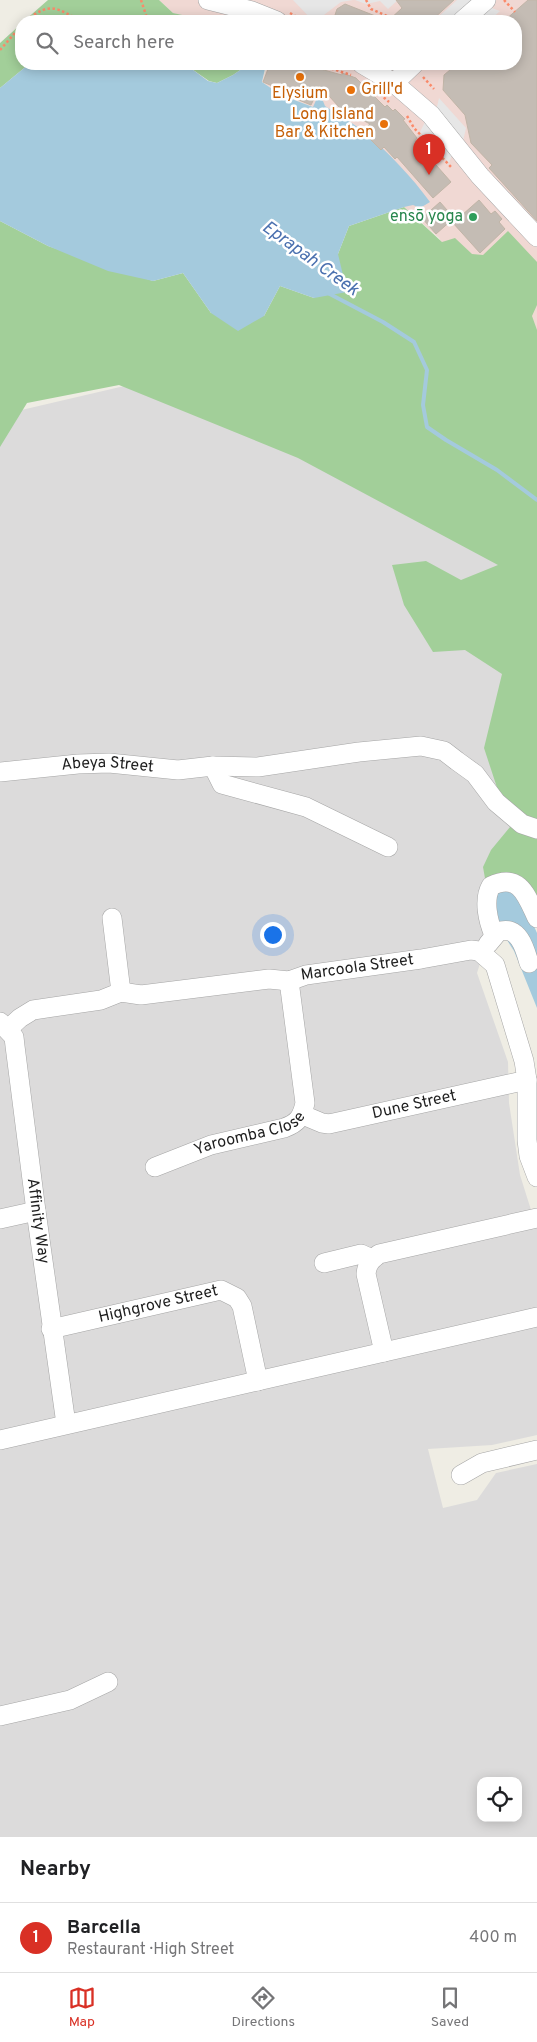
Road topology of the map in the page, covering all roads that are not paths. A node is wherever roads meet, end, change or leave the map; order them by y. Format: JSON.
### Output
{"nodes":[{"id":1,"x":208,"y":0,"type":"edge"},
{"id":2,"x":486,"y":0,"type":"edge"},
{"id":3,"x":245,"y":5,"type":"edge"},
{"id":4,"x":264,"y":15,"type":"edge"},
{"id":5,"x":469,"y":15,"type":"edge"},
{"id":6,"x":359,"y":70,"type":"edge"},
{"id":7,"x":418,"y":70,"type":"edge"},
{"id":8,"x":394,"y":83,"type":"junction"},
{"id":9,"x":537,"y":237,"type":"edge"},
{"id":10,"x":213,"y":766,"type":"junction"},
{"id":11,"x":0,"y":772,"type":"edge"},
{"id":12,"x":537,"y":829,"type":"edge"},
{"id":13,"x":388,"y":848,"type":"dead end"},
{"id":14,"x":112,"y":918,"type":"dead end"},
{"id":15,"x":537,"y":918,"type":"edge"},
{"id":16,"x":494,"y":934,"type":"junction"},
{"id":17,"x":484,"y":954,"type":"junction"},
{"id":18,"x":529,"y":963,"type":"dead end"},
{"id":19,"x":289,"y":981,"type":"junction"},
{"id":20,"x":121,"y":992,"type":"junction"},
{"id":21,"x":4,"y":1025,"type":"edge"},
{"id":22,"x":530,"y":1071,"type":"edge"},
{"id":23,"x":303,"y":1115,"type":"junction"},
{"id":24,"x":155,"y":1167,"type":"dead end"},
{"id":25,"x":537,"y":1177,"type":"edge"},
{"id":26,"x":36,"y":1211,"type":"junction"},
{"id":27,"x":537,"y":1218,"type":"edge"},
{"id":28,"x":0,"y":1219,"type":"edge"},
{"id":29,"x":372,"y":1259,"type":"junction"},
{"id":30,"x":324,"y":1263,"type":"dead end"},
{"id":31,"x":537,"y":1317,"type":"edge"},
{"id":32,"x":51,"y":1329,"type":"junction"},
{"id":33,"x":384,"y":1352,"type":"junction"},
{"id":34,"x":258,"y":1381,"type":"junction"},
{"id":35,"x":66,"y":1424,"type":"junction"},
{"id":36,"x":0,"y":1440,"type":"edge"},
{"id":37,"x":537,"y":1450,"type":"edge"},
{"id":38,"x":461,"y":1475,"type":"dead end"},
{"id":39,"x":108,"y":1682,"type":"dead end"},
{"id":40,"x":0,"y":1716,"type":"edge"}],
"edges":[{"from":1,"to":3,"type":"street"},
{"from":2,"to":5,"type":"street"},
{"from":3,"to":4,"type":"street"},
{"from":6,"to":8,"type":"street"},
{"from":7,"to":8,"type":"street"},
{"from":8,"to":9,"type":"street"},
{"from":10,"to":11,"type":"street","name":"Abeya Street"},
{"from":10,"to":12,"type":"street","name":"Abeya Street"},
{"from":10,"to":13,"type":"street"},
{"from":14,"to":20,"type":"street"},
{"from":15,"to":16,"type":"street"},
{"from":16,"to":17,"type":"street"},
{"from":16,"to":18,"type":"street"},
{"from":17,"to":19,"type":"street","name":"Marcoola Street"},
{"from":17,"to":22,"type":"street"},
{"from":19,"to":20,"type":"street","name":"Marcoola Street"},
{"from":19,"to":23,"type":"street","name":"Yaroomba Close"},
{"from":20,"to":21,"type":"street","name":"Marcoola Street"},
{"from":21,"to":26,"type":"street","name":"Affinity Way"},
{"from":22,"to":23,"type":"street","name":"Dune Street"},
{"from":22,"to":25,"type":"street"},
{"from":23,"to":24,"type":"street","name":"Yaroomba Close"},
{"from":26,"to":28,"type":"street"},
{"from":26,"to":32,"type":"street","name":"Affinity Way"},
{"from":27,"to":29,"type":"street"},
{"from":29,"to":30,"type":"street"},
{"from":29,"to":33,"type":"street"},
{"from":31,"to":33,"type":"street"},
{"from":32,"to":34,"type":"street","name":"Highgrove Street"},
{"from":32,"to":35,"type":"street","name":"Affinity Way"},
{"from":33,"to":34,"type":"street"},
{"from":34,"to":35,"type":"street"},
{"from":35,"to":36,"type":"street"},
{"from":37,"to":38,"type":"street"},
{"from":39,"to":40,"type":"street"}]}
